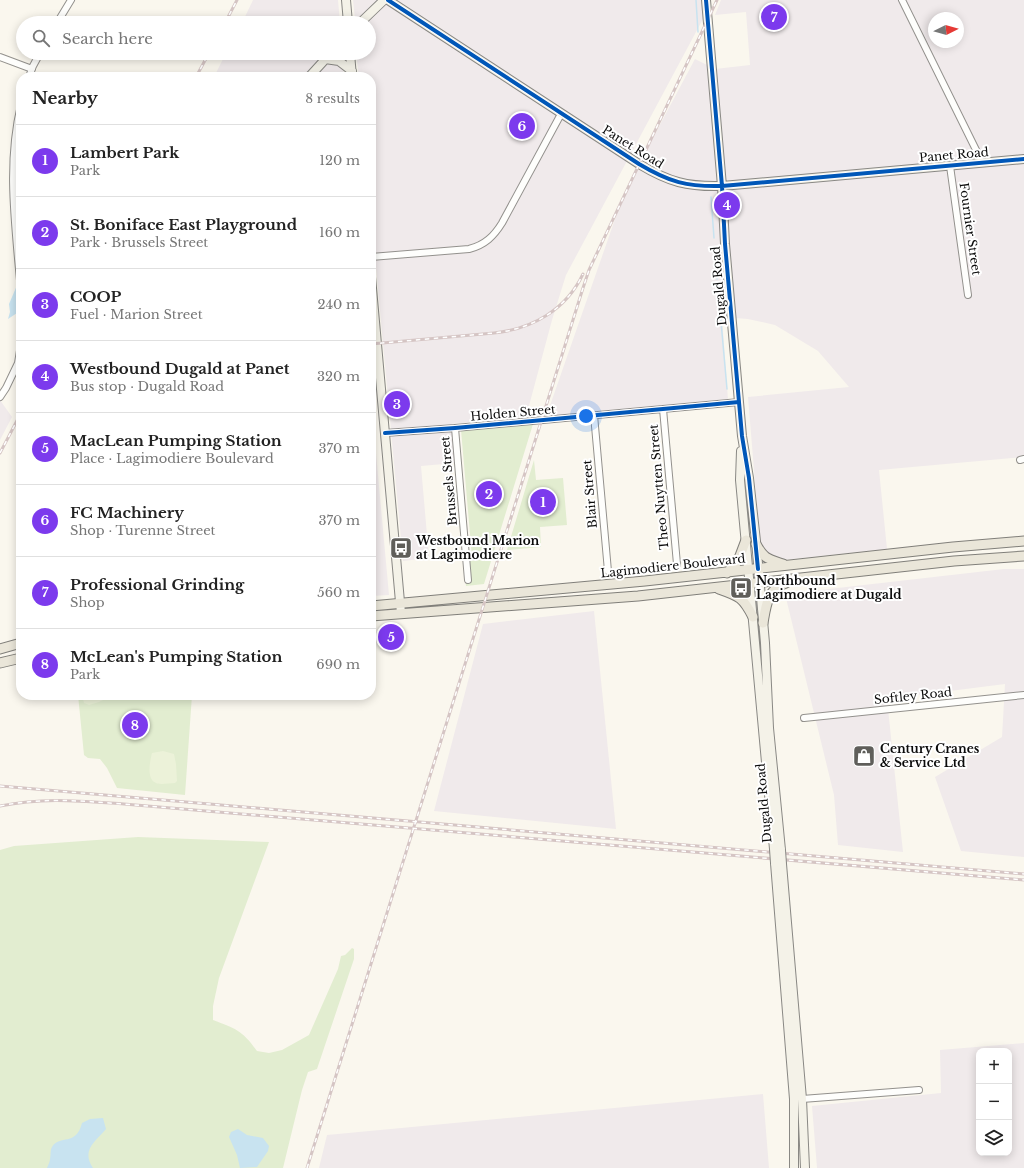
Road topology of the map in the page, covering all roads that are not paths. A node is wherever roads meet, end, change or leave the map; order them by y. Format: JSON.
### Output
{"nodes":[{"id":1,"x":71,"y":0,"type":"edge"},
{"id":2,"x":346,"y":0,"type":"edge"},
{"id":3,"x":384,"y":0,"type":"edge"},
{"id":4,"x":388,"y":0,"type":"edge"},
{"id":5,"x":706,"y":0,"type":"edge"},
{"id":6,"x":902,"y":0,"type":"edge"},
{"id":7,"x":61,"y":16,"type":"edge"},
{"id":8,"x":347,"y":16,"type":"edge"},
{"id":9,"x":367,"y":16,"type":"edge"},
{"id":10,"x":0,"y":58,"type":"edge"},
{"id":11,"x":37,"y":60,"type":"edge"},
{"id":12,"x":324,"y":60,"type":"edge"},
{"id":13,"x":337,"y":60,"type":"edge"},
{"id":14,"x":351,"y":60,"type":"edge"},
{"id":15,"x":32,"y":70,"type":"joint"},
{"id":16,"x":314,"y":72,"type":"edge"},
{"id":17,"x":350,"y":72,"type":"edge"},
{"id":18,"x":352,"y":72,"type":"edge"},
{"id":19,"x":561,"y":114,"type":"junction"},
{"id":20,"x":16,"y":125,"type":"edge"},
{"id":21,"x":1024,"y":159,"type":"edge"},
{"id":22,"x":982,"y":162,"type":"junction"},
{"id":23,"x":950,"y":166,"type":"junction"},
{"id":24,"x":722,"y":186,"type":"junction"},
{"id":25,"x":16,"y":224,"type":"edge"},
{"id":26,"x":376,"y":257,"type":"edge"},
{"id":27,"x":968,"y":295,"type":"dead end"},
{"id":28,"x":376,"y":333,"type":"edge"},
{"id":29,"x":16,"y":367,"type":"edge"},
{"id":30,"x":0,"y":397,"type":"edge"},
{"id":31,"x":739,"y":402,"type":"junction"},
{"id":32,"x":663,"y":409,"type":"junction"},
{"id":33,"x":594,"y":415,"type":"junction"},
{"id":34,"x":455,"y":428,"type":"junction"},
{"id":35,"x":385,"y":433,"type":"junction"},
{"id":36,"x":742,"y":436,"type":"junction"},
{"id":37,"x":746,"y":540,"type":"junction"},
{"id":38,"x":1024,"y":541,"type":"edge"},
{"id":39,"x":756,"y":544,"type":"junction"},
{"id":40,"x":1024,"y":556,"type":"edge"},
{"id":41,"x":677,"y":564,"type":"dead end"},
{"id":42,"x":788,"y":566,"type":"junction"},
{"id":43,"x":758,"y":569,"type":"junction"},
{"id":44,"x":748,"y":570,"type":"junction"},
{"id":45,"x":608,"y":571,"type":"dead end"},
{"id":46,"x":728,"y":572,"type":"junction"},
{"id":47,"x":797,"y":579,"type":"junction"},
{"id":48,"x":468,"y":580,"type":"dead end"},
{"id":49,"x":760,"y":583,"type":"junction"},
{"id":50,"x":750,"y":584,"type":"junction"},
{"id":51,"x":716,"y":588,"type":"junction"},
{"id":52,"x":400,"y":603,"type":"junction"},
{"id":53,"x":376,"y":605,"type":"edge"},
{"id":54,"x":401,"y":614,"type":"junction"},
{"id":55,"x":376,"y":616,"type":"edge"},
{"id":56,"x":752,"y":617,"type":"junction"},
{"id":57,"x":763,"y":623,"type":"junction"},
{"id":58,"x":16,"y":644,"type":"edge"},
{"id":59,"x":0,"y":649,"type":"edge"},
{"id":60,"x":16,"y":659,"type":"edge"},
{"id":61,"x":0,"y":664,"type":"edge"},
{"id":62,"x":1024,"y":695,"type":"edge"},
{"id":63,"x":804,"y":718,"type":"dead end"},
{"id":64,"x":777,"y":850,"type":"junction"},
{"id":65,"x":778,"y":864,"type":"junction"},
{"id":66,"x":919,"y":1090,"type":"dead end"},
{"id":67,"x":802,"y":1099,"type":"junction"},
{"id":68,"x":794,"y":1168,"type":"edge"},
{"id":69,"x":805,"y":1168,"type":"edge"}],
"edges":[{"from":1,"to":7,"type":"street"},
{"from":2,"to":8,"type":"main road"},
{"from":3,"to":9,"type":"main road"},
{"from":4,"to":19,"type":"main road","name":"Panet Road"},
{"from":5,"to":24,"type":"main road","name":"Dugald Road"},
{"from":6,"to":22,"type":"street"},
{"from":10,"to":15,"type":"street"},
{"from":11,"to":15,"type":"street"},
{"from":12,"to":16,"type":"main road"},
{"from":13,"to":17,"type":"main road"},
{"from":14,"to":18,"type":"main road"},
{"from":19,"to":24,"type":"main road","name":"Panet Road"},
{"from":19,"to":26,"type":"street"},
{"from":20,"to":25,"type":"street"},
{"from":21,"to":22,"type":"main road","name":"Panet Road"},
{"from":22,"to":23,"type":"main road","name":"Panet Road"},
{"from":23,"to":24,"type":"main road","name":"Panet Road"},
{"from":23,"to":27,"type":"street","name":"Fournier Street"},
{"from":24,"to":31,"type":"main road","name":"Dugald Road"},
{"from":28,"to":35,"type":"main road"},
{"from":29,"to":30,"type":"street"},
{"from":31,"to":32,"type":"street","name":"Holden Street"},
{"from":31,"to":36,"type":"main road","name":"Dugald Road"},
{"from":32,"to":33,"type":"street","name":"Holden Street"},
{"from":32,"to":41,"type":"street","name":"Theo Nuytten Street"},
{"from":33,"to":34,"type":"street","name":"Holden Street"},
{"from":33,"to":45,"type":"street","name":"Blair Street"},
{"from":34,"to":35,"type":"street","name":"Holden Street"},
{"from":34,"to":48,"type":"street","name":"Brussels Street"},
{"from":35,"to":52,"type":"main road"},
{"from":36,"to":37,"type":"main road","name":"Dugald Road"},
{"from":36,"to":39,"type":"main road","name":"Dugald Road"},
{"from":37,"to":44,"type":"main road","name":"Dugald Road"},
{"from":37,"to":46,"type":"main road"},
{"from":38,"to":42,"type":"main road","name":"Lagimodiere Boulevard"},
{"from":39,"to":42,"type":"main road"},
{"from":39,"to":43,"type":"main road","name":"Dugald Road"},
{"from":40,"to":47,"type":"main road"},
{"from":42,"to":43,"type":"main road","name":"Lagimodiere Boulevard"},
{"from":43,"to":44,"type":"main road","name":"Lagimodiere Boulevard"},
{"from":43,"to":49,"type":"main road","name":"Dugald Road"},
{"from":44,"to":46,"type":"main road","name":"Lagimodiere Boulevard"},
{"from":44,"to":50,"type":"main road","name":"Dugald Road"},
{"from":46,"to":52,"type":"main road","name":"Lagimodiere Boulevard"},
{"from":47,"to":49,"type":"main road"},
{"from":47,"to":57,"type":"main road"},
{"from":49,"to":50,"type":"main road"},
{"from":49,"to":57,"type":"main road","name":"Dugald Road"},
{"from":50,"to":51,"type":"main road"},
{"from":50,"to":56,"type":"main road","name":"Dugald Road"},
{"from":51,"to":54,"type":"main road"},
{"from":51,"to":56,"type":"main road"},
{"from":52,"to":53,"type":"main road","name":"Lagimodiere Boulevard"},
{"from":52,"to":54,"type":"main road"},
{"from":54,"to":55,"type":"main road"},
{"from":56,"to":64,"type":"main road","name":"Dugald Road"},
{"from":57,"to":64,"type":"main road","name":"Dugald Road"},
{"from":58,"to":59,"type":"main road"},
{"from":60,"to":61,"type":"main road"},
{"from":62,"to":63,"type":"street","name":"Softley Road"},
{"from":64,"to":65,"type":"main road","name":"Dugald Road","bridge":true},
{"from":65,"to":67,"type":"main road","name":"Dugald Road"},
{"from":65,"to":68,"type":"main road","name":"Dugald Road"},
{"from":66,"to":67,"type":"street"},
{"from":67,"to":69,"type":"main road","name":"Dugald Road"}]}
